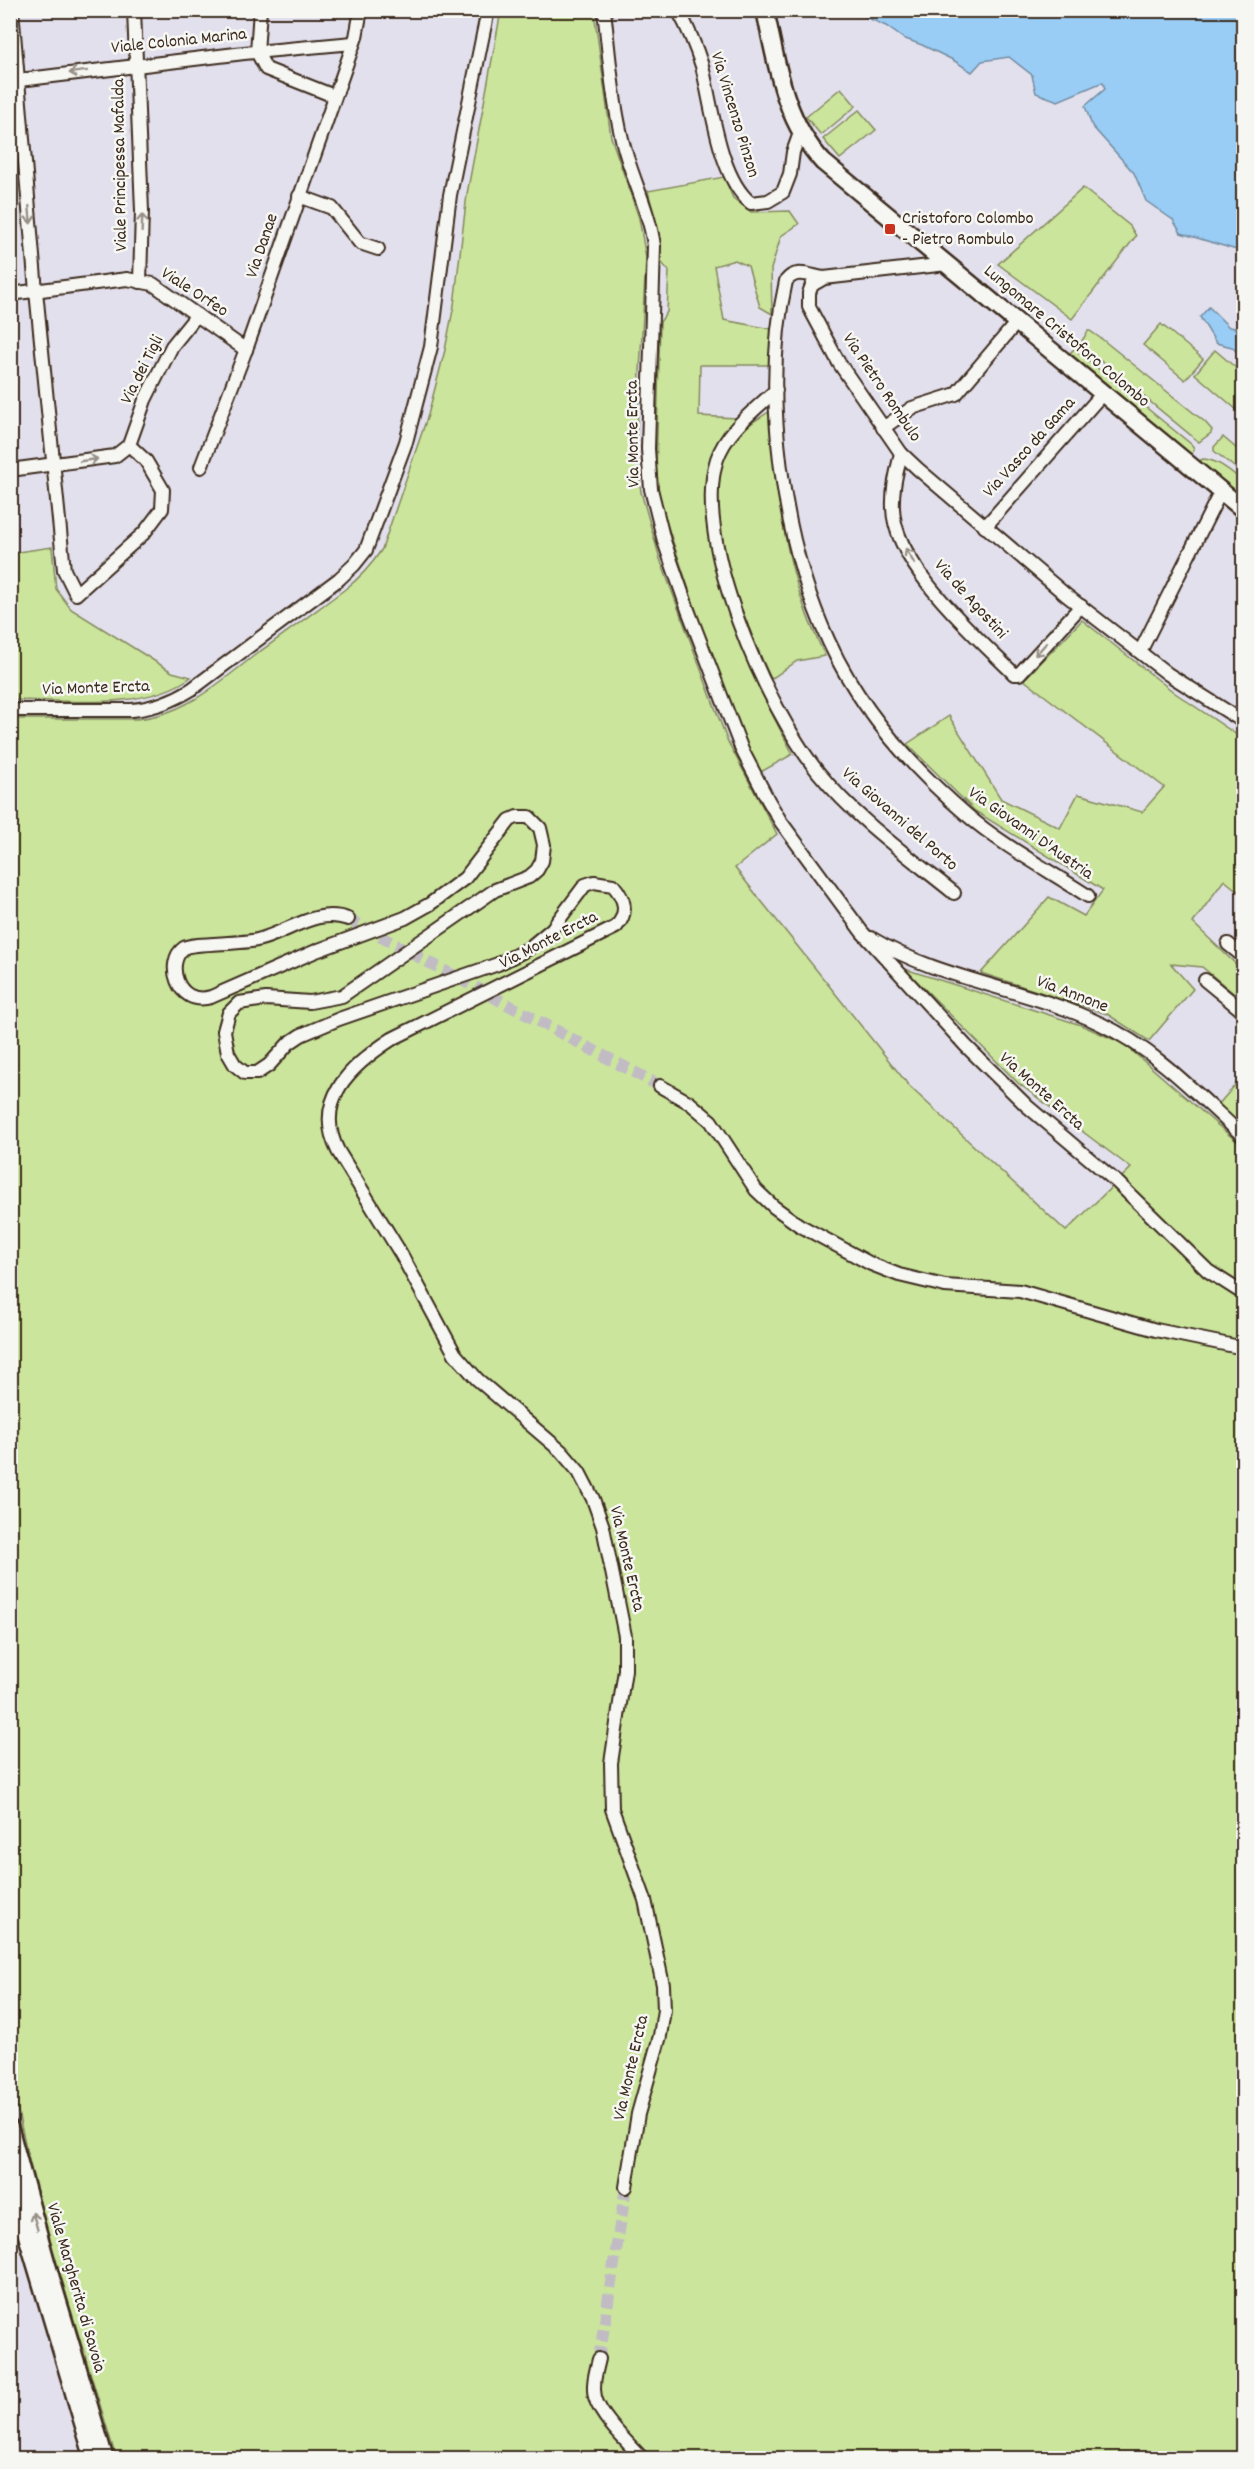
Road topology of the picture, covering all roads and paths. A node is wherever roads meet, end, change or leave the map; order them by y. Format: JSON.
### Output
{"nodes":[{"id":1,"x":12,"y":10,"type":"edge"},
{"id":2,"x":134,"y":10,"type":"edge"},
{"id":3,"x":260,"y":10,"type":"edge"},
{"id":4,"x":361,"y":10,"type":"edge"},
{"id":5,"x":488,"y":10,"type":"edge"},
{"id":6,"x":604,"y":10,"type":"edge"},
{"id":7,"x":678,"y":10,"type":"edge"},
{"id":8,"x":765,"y":10,"type":"edge"},
{"id":9,"x":354,"y":40,"type":"junction"},
{"id":10,"x":257,"y":52,"type":"junction"},
{"id":11,"x":136,"y":65,"type":"junction"},
{"id":12,"x":15,"y":80,"type":"edge"},
{"id":13,"x":334,"y":96,"type":"junction"},
{"id":14,"x":801,"y":133,"type":"junction"},
{"id":15,"x":299,"y":196,"type":"junction"},
{"id":16,"x":378,"y":249,"type":"dead end"},
{"id":17,"x":946,"y":264,"type":"junction"},
{"id":18,"x":824,"y":278,"type":"junction"},
{"id":19,"x":140,"y":282,"type":"junction"},
{"id":20,"x":36,"y":291,"type":"junction"},
{"id":21,"x":10,"y":294,"type":"edge"},
{"id":22,"x":197,"y":315,"type":"junction"},
{"id":23,"x":1017,"y":322,"type":"junction"},
{"id":24,"x":246,"y":350,"type":"junction"},
{"id":25,"x":776,"y":390,"type":"junction"},
{"id":26,"x":1103,"y":393,"type":"junction"},
{"id":27,"x":883,"y":428,"type":"junction"},
{"id":28,"x":129,"y":445,"type":"junction"},
{"id":29,"x":901,"y":453,"type":"junction"},
{"id":30,"x":52,"y":465,"type":"junction"},
{"id":31,"x":201,"y":467,"type":"dead end"},
{"id":32,"x":10,"y":470,"type":"edge"},
{"id":33,"x":1221,"y":491,"type":"junction"},
{"id":34,"x":1244,"y":510,"type":"edge"},
{"id":35,"x":985,"y":527,"type":"junction"},
{"id":36,"x":1081,"y":606,"type":"junction"},
{"id":37,"x":1140,"y":652,"type":"junction"},
{"id":38,"x":10,"y":710,"type":"edge"},
{"id":39,"x":1244,"y":722,"type":"edge"},
{"id":40,"x":954,"y":893,"type":"dead end"},
{"id":41,"x":1088,"y":896,"type":"dead end"},
{"id":42,"x":348,"y":919,"type":"tunnel mouth"},
{"id":43,"x":862,"y":932,"type":"junction"},
{"id":44,"x":1228,"y":944,"type":"dead end"},
{"id":45,"x":1244,"y":957,"type":"edge"},
{"id":46,"x":1204,"y":980,"type":"dead end"},
{"id":47,"x":1244,"y":1012,"type":"edge"},
{"id":48,"x":660,"y":1086,"type":"tunnel mouth"},
{"id":49,"x":1244,"y":1137,"type":"edge"},
{"id":50,"x":1244,"y":1294,"type":"edge"},
{"id":51,"x":1244,"y":1348,"type":"edge"},
{"id":52,"x":10,"y":2128,"type":"edge"},
{"id":53,"x":10,"y":2180,"type":"edge"},
{"id":54,"x":626,"y":2187,"type":"tunnel mouth"},
{"id":55,"x":600,"y":2359,"type":"tunnel mouth"},
{"id":56,"x":93,"y":2458,"type":"edge"},
{"id":57,"x":105,"y":2458,"type":"edge"},
{"id":58,"x":642,"y":2458,"type":"edge"}],
"edges":[{"from":1,"to":12,"type":"street"},
{"from":2,"to":11,"type":"street","name":"Viale Principessa Mafalda"},
{"from":3,"to":10,"type":"street"},
{"from":4,"to":9,"type":"street","name":"Via Danae"},
{"from":5,"to":38,"type":"street","name":"Via Monte Ercta"},
{"from":6,"to":43,"type":"street","name":"Via Monte Ercta"},
{"from":7,"to":14,"type":"street","name":"Via Vincenzo Pinzon"},
{"from":8,"to":14,"type":"main road","name":"Lungomare Cristoforo Colombo"},
{"from":9,"to":10,"type":"street","name":"Viale Colonia Marina"},
{"from":9,"to":13,"type":"street","name":"Via Danae"},
{"from":10,"to":11,"type":"street","name":"Viale Colonia Marina"},
{"from":10,"to":13,"type":"street"},
{"from":11,"to":12,"type":"street","name":"Viale Colonia Marina","one_way":true},
{"from":19,"to":11,"type":"street","name":"Viale Principessa Mafalda","one_way":true},
{"from":12,"to":20,"type":"street","one_way":true},
{"from":13,"to":15,"type":"street","name":"Via Danae"},
{"from":14,"to":17,"type":"main road","name":"Lungomare Cristoforo Colombo"},
{"from":15,"to":16,"type":"street"},
{"from":15,"to":24,"type":"street","name":"Via Danae"},
{"from":17,"to":18,"type":"street"},
{"from":17,"to":23,"type":"main road","name":"Lungomare Cristoforo Colombo"},
{"from":18,"to":25,"type":"street","name":"Via Giovanni D'Austria"},
{"from":18,"to":27,"type":"street","name":"Via Pietro Rombulo"},
{"from":19,"to":20,"type":"street","name":"Viale Orfeo"},
{"from":19,"to":22,"type":"street","name":"Viale Orfeo"},
{"from":20,"to":21,"type":"street","name":"Viale Orfeo"},
{"from":20,"to":30,"type":"street"},
{"from":22,"to":24,"type":"street","name":"Viale Orfeo"},
{"from":22,"to":28,"type":"street","name":"Via dei Tigli"},
{"from":23,"to":26,"type":"main road","name":"Lungomare Cristoforo Colombo"},
{"from":23,"to":27,"type":"street"},
{"from":24,"to":31,"type":"street","name":"Via Danae"},
{"from":25,"to":40,"type":"street","name":"Via Giovanni del Porto"},
{"from":25,"to":41,"type":"street","name":"Via Giovanni D'Austria"},
{"from":26,"to":33,"type":"main road","name":"Lungomare Cristoforo Colombo"},
{"from":26,"to":35,"type":"street","name":"Via Vasco da Gama"},
{"from":27,"to":29,"type":"street","name":"Via Pietro Rombulo"},
{"from":30,"to":28,"type":"street","one_way":true},
{"from":28,"to":30,"type":"street"},
{"from":29,"to":35,"type":"street","name":"Via Pietro Rombulo"},
{"from":36,"to":29,"type":"street","name":"Via de Agostini","one_way":true},
{"from":30,"to":32,"type":"street"},
{"from":33,"to":34,"type":"main road","name":"Lungomare Cristoforo Colombo"},
{"from":33,"to":37,"type":"street"},
{"from":35,"to":36,"type":"street","name":"Via Pietro Rombulo"},
{"from":36,"to":37,"type":"street","name":"Via Pietro Rombulo"},
{"from":37,"to":39,"type":"street","name":"Via Pietro Rombulo"},
{"from":42,"to":54,"type":"street","name":"Via Monte Ercta"},
{"from":43,"to":49,"type":"street","name":"Via Annone"},
{"from":43,"to":50,"type":"street","name":"Via Monte Ercta"},
{"from":44,"to":45,"type":"street"},
{"from":46,"to":47,"type":"street"},
{"from":48,"to":51,"type":"street"},
{"from":57,"to":52,"type":"street","name":"Viale Margherita di Savoia","one_way":true},
{"from":53,"to":56,"type":"street","name":"Viale Margherita di Savoia"},
{"from":55,"to":58,"type":"street"}]}
